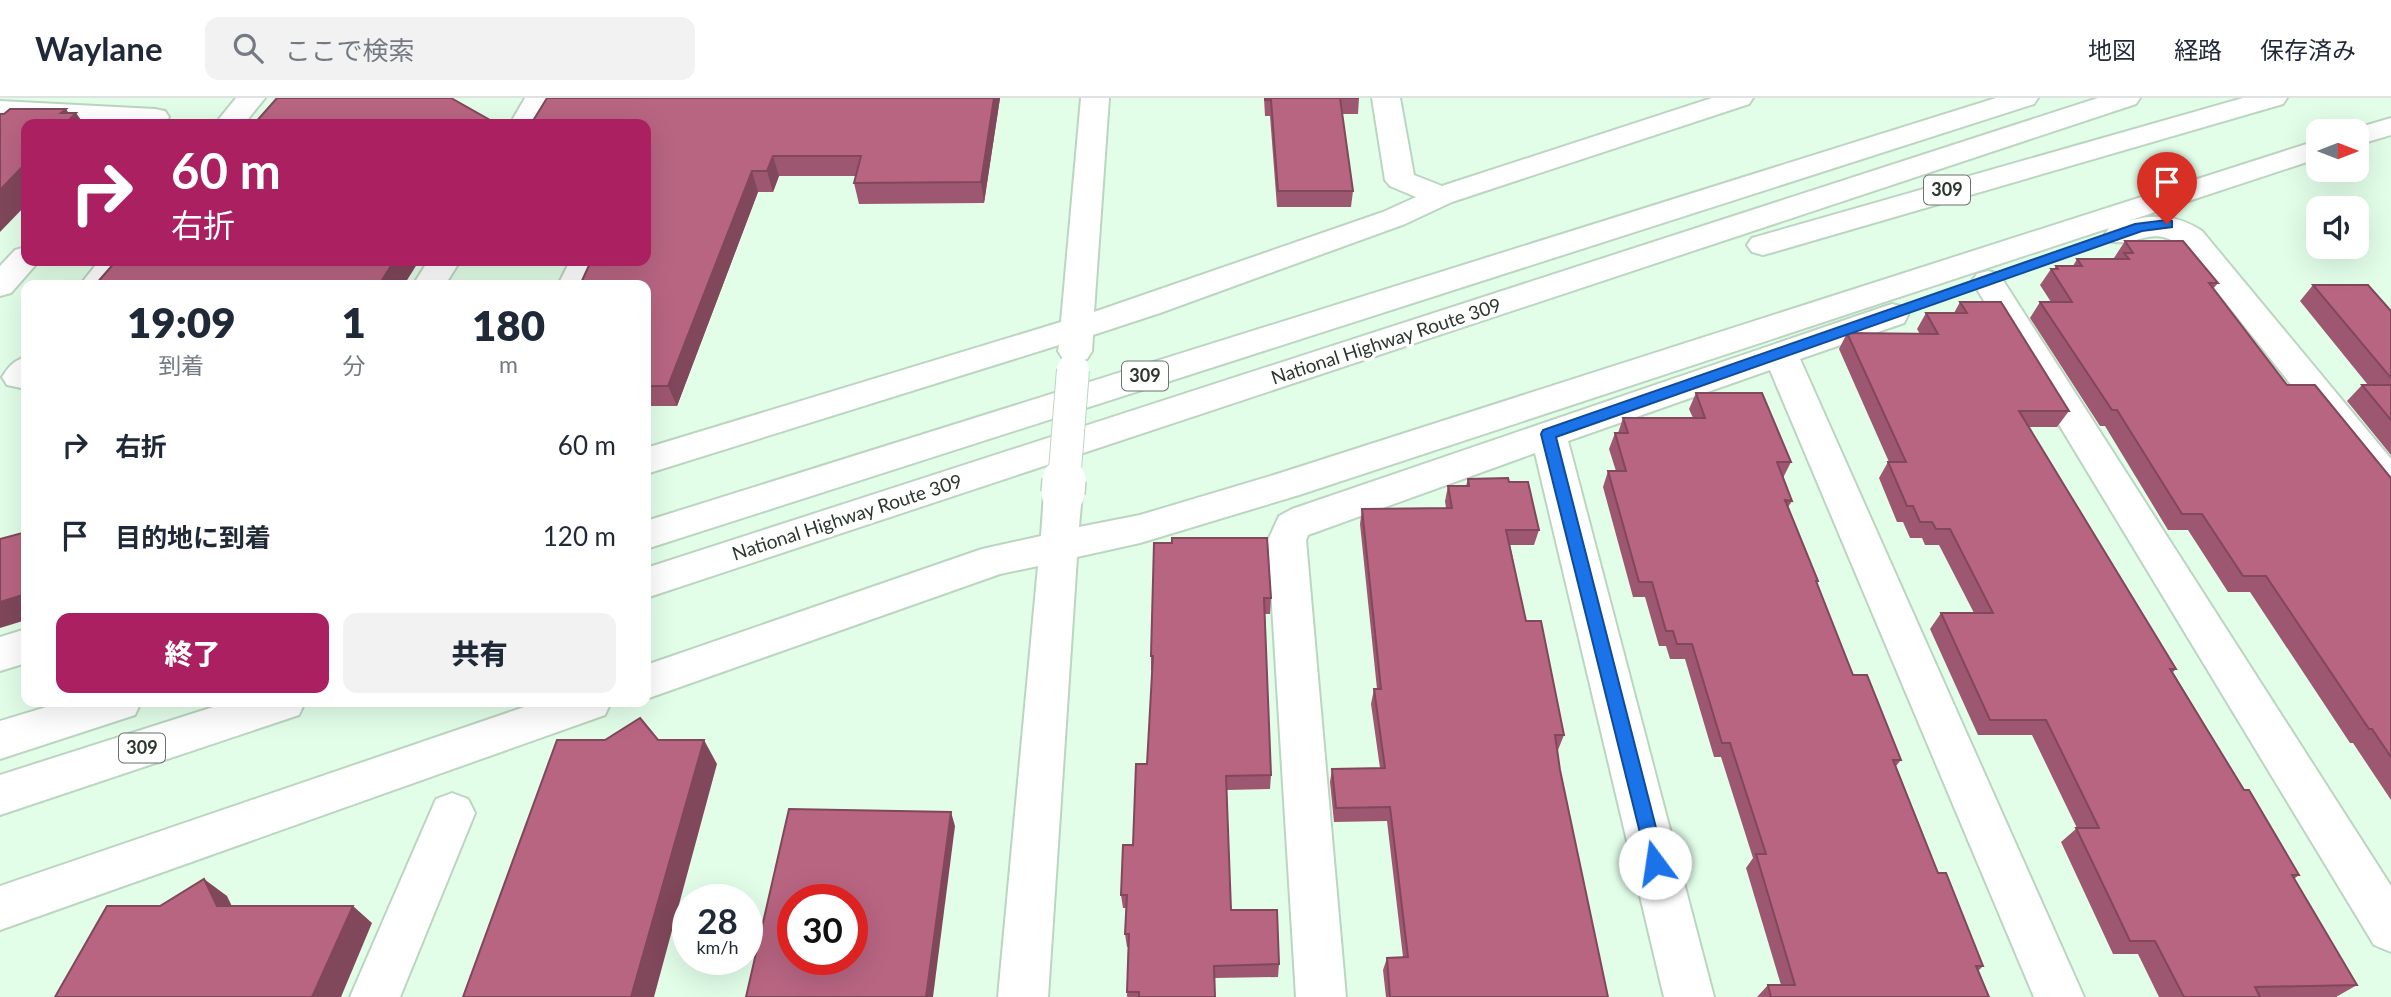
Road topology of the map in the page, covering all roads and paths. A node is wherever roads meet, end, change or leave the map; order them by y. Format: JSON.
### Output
{"nodes":[{"id":1,"x":251,"y":98,"type":"edge"},
{"id":2,"x":539,"y":98,"type":"edge"},
{"id":3,"x":1096,"y":98,"type":"edge"},
{"id":4,"x":1385,"y":98,"type":"edge"},
{"id":5,"x":1642,"y":98,"type":"edge"},
{"id":6,"x":1739,"y":98,"type":"edge"},
{"id":7,"x":1944,"y":98,"type":"edge"},
{"id":8,"x":2024,"y":98,"type":"edge"},
{"id":9,"x":2126,"y":98,"type":"edge"},
{"id":10,"x":2273,"y":98,"type":"edge"},
{"id":11,"x":0,"y":109,"type":"edge"},
{"id":12,"x":153,"y":119,"type":"edge"},
{"id":13,"x":233,"y":119,"type":"edge"},
{"id":14,"x":527,"y":119,"type":"edge"},
{"id":15,"x":1653,"y":126,"type":"junction"},
{"id":16,"x":2391,"y":126,"type":"edge"},
{"id":17,"x":2370,"y":133,"type":"edge"},
{"id":18,"x":2306,"y":153,"type":"edge"},
{"id":19,"x":1441,"y":196,"type":"junction"},
{"id":20,"x":1645,"y":219,"type":"junction"},
{"id":21,"x":21,"y":263,"type":"edge"},
{"id":22,"x":1619,"y":264,"type":"junction"},
{"id":23,"x":112,"y":266,"type":"edge"},
{"id":24,"x":100,"y":280,"type":"edge"},
{"id":25,"x":1988,"y":281,"type":"junction"},
{"id":26,"x":0,"y":286,"type":"edge"},
{"id":27,"x":1077,"y":328,"type":"junction"},
{"id":28,"x":1780,"y":354,"type":"junction"},
{"id":29,"x":1548,"y":434,"type":"junction"},
{"id":30,"x":651,"y":459,"type":"edge"},
{"id":31,"x":2391,"y":484,"type":"edge"},
{"id":32,"x":651,"y":533,"type":"edge"},
{"id":33,"x":1059,"y":546,"type":"junction"},
{"id":34,"x":651,"y":581,"type":"edge"},
{"id":35,"x":21,"y":648,"type":"edge"},
{"id":36,"x":0,"y":654,"type":"edge"},
{"id":37,"x":651,"y":680,"type":"edge"},
{"id":38,"x":104,"y":707,"type":"edge"},
{"id":39,"x":269,"y":707,"type":"edge"},
{"id":40,"x":576,"y":707,"type":"edge"},
{"id":41,"x":0,"y":740,"type":"edge"},
{"id":42,"x":0,"y":795,"type":"edge"},
{"id":43,"x":452,"y":813,"type":"dead end"},
{"id":44,"x":0,"y":908,"type":"edge"},
{"id":45,"x":2391,"y":929,"type":"edge"},
{"id":46,"x":375,"y":997,"type":"edge"},
{"id":47,"x":1023,"y":997,"type":"edge"},
{"id":48,"x":1321,"y":997,"type":"edge"},
{"id":49,"x":1689,"y":997,"type":"edge"},
{"id":50,"x":2059,"y":997,"type":"edge"}],
"edges":[{"from":1,"to":13,"type":"main road"},
{"from":2,"to":14,"type":"main road"},
{"from":3,"to":27,"type":"main road"},
{"from":4,"to":19,"type":"main road"},
{"from":5,"to":15,"type":"main road"},
{"from":6,"to":15,"type":"main road"},
{"from":7,"to":20,"type":"main road","number":"309"},
{"from":8,"to":20,"type":"main road","name":"National Highway Route 309","number":"309"},
{"from":9,"to":22,"type":"main road","name":"National Highway Route 309","number":"309"},
{"from":10,"to":22,"type":"main road","number":"309"},
{"from":11,"to":12,"type":"main road"},
{"from":15,"to":19,"type":"main road"},
{"from":16,"to":17,"type":"main road"},
{"from":18,"to":33,"type":"main road"},
{"from":19,"to":27,"type":"main road"},
{"from":20,"to":32,"type":"main road","name":"National Highway Route 309","number":"309"},
{"from":21,"to":26,"type":"main road"},
{"from":22,"to":34,"type":"main road","name":"National Highway Route 309","number":"309"},
{"from":23,"to":24,"type":"main road"},
{"from":25,"to":28,"type":"main road"},
{"from":25,"to":31,"type":"main road"},
{"from":25,"to":45,"type":"main road"},
{"from":27,"to":30,"type":"main road"},
{"from":27,"to":33,"type":"main road","bridge":true},
{"from":28,"to":29,"type":"main road"},
{"from":28,"to":50,"type":"main road"},
{"from":29,"to":48,"type":"main road"},
{"from":29,"to":49,"type":"main road"},
{"from":33,"to":37,"type":"main road"},
{"from":33,"to":47,"type":"main road"},
{"from":35,"to":36,"type":"main road"},
{"from":38,"to":41,"type":"main road"},
{"from":39,"to":42,"type":"main road","number":"309"},
{"from":40,"to":44,"type":"main road"},
{"from":43,"to":46,"type":"main road"}]}
